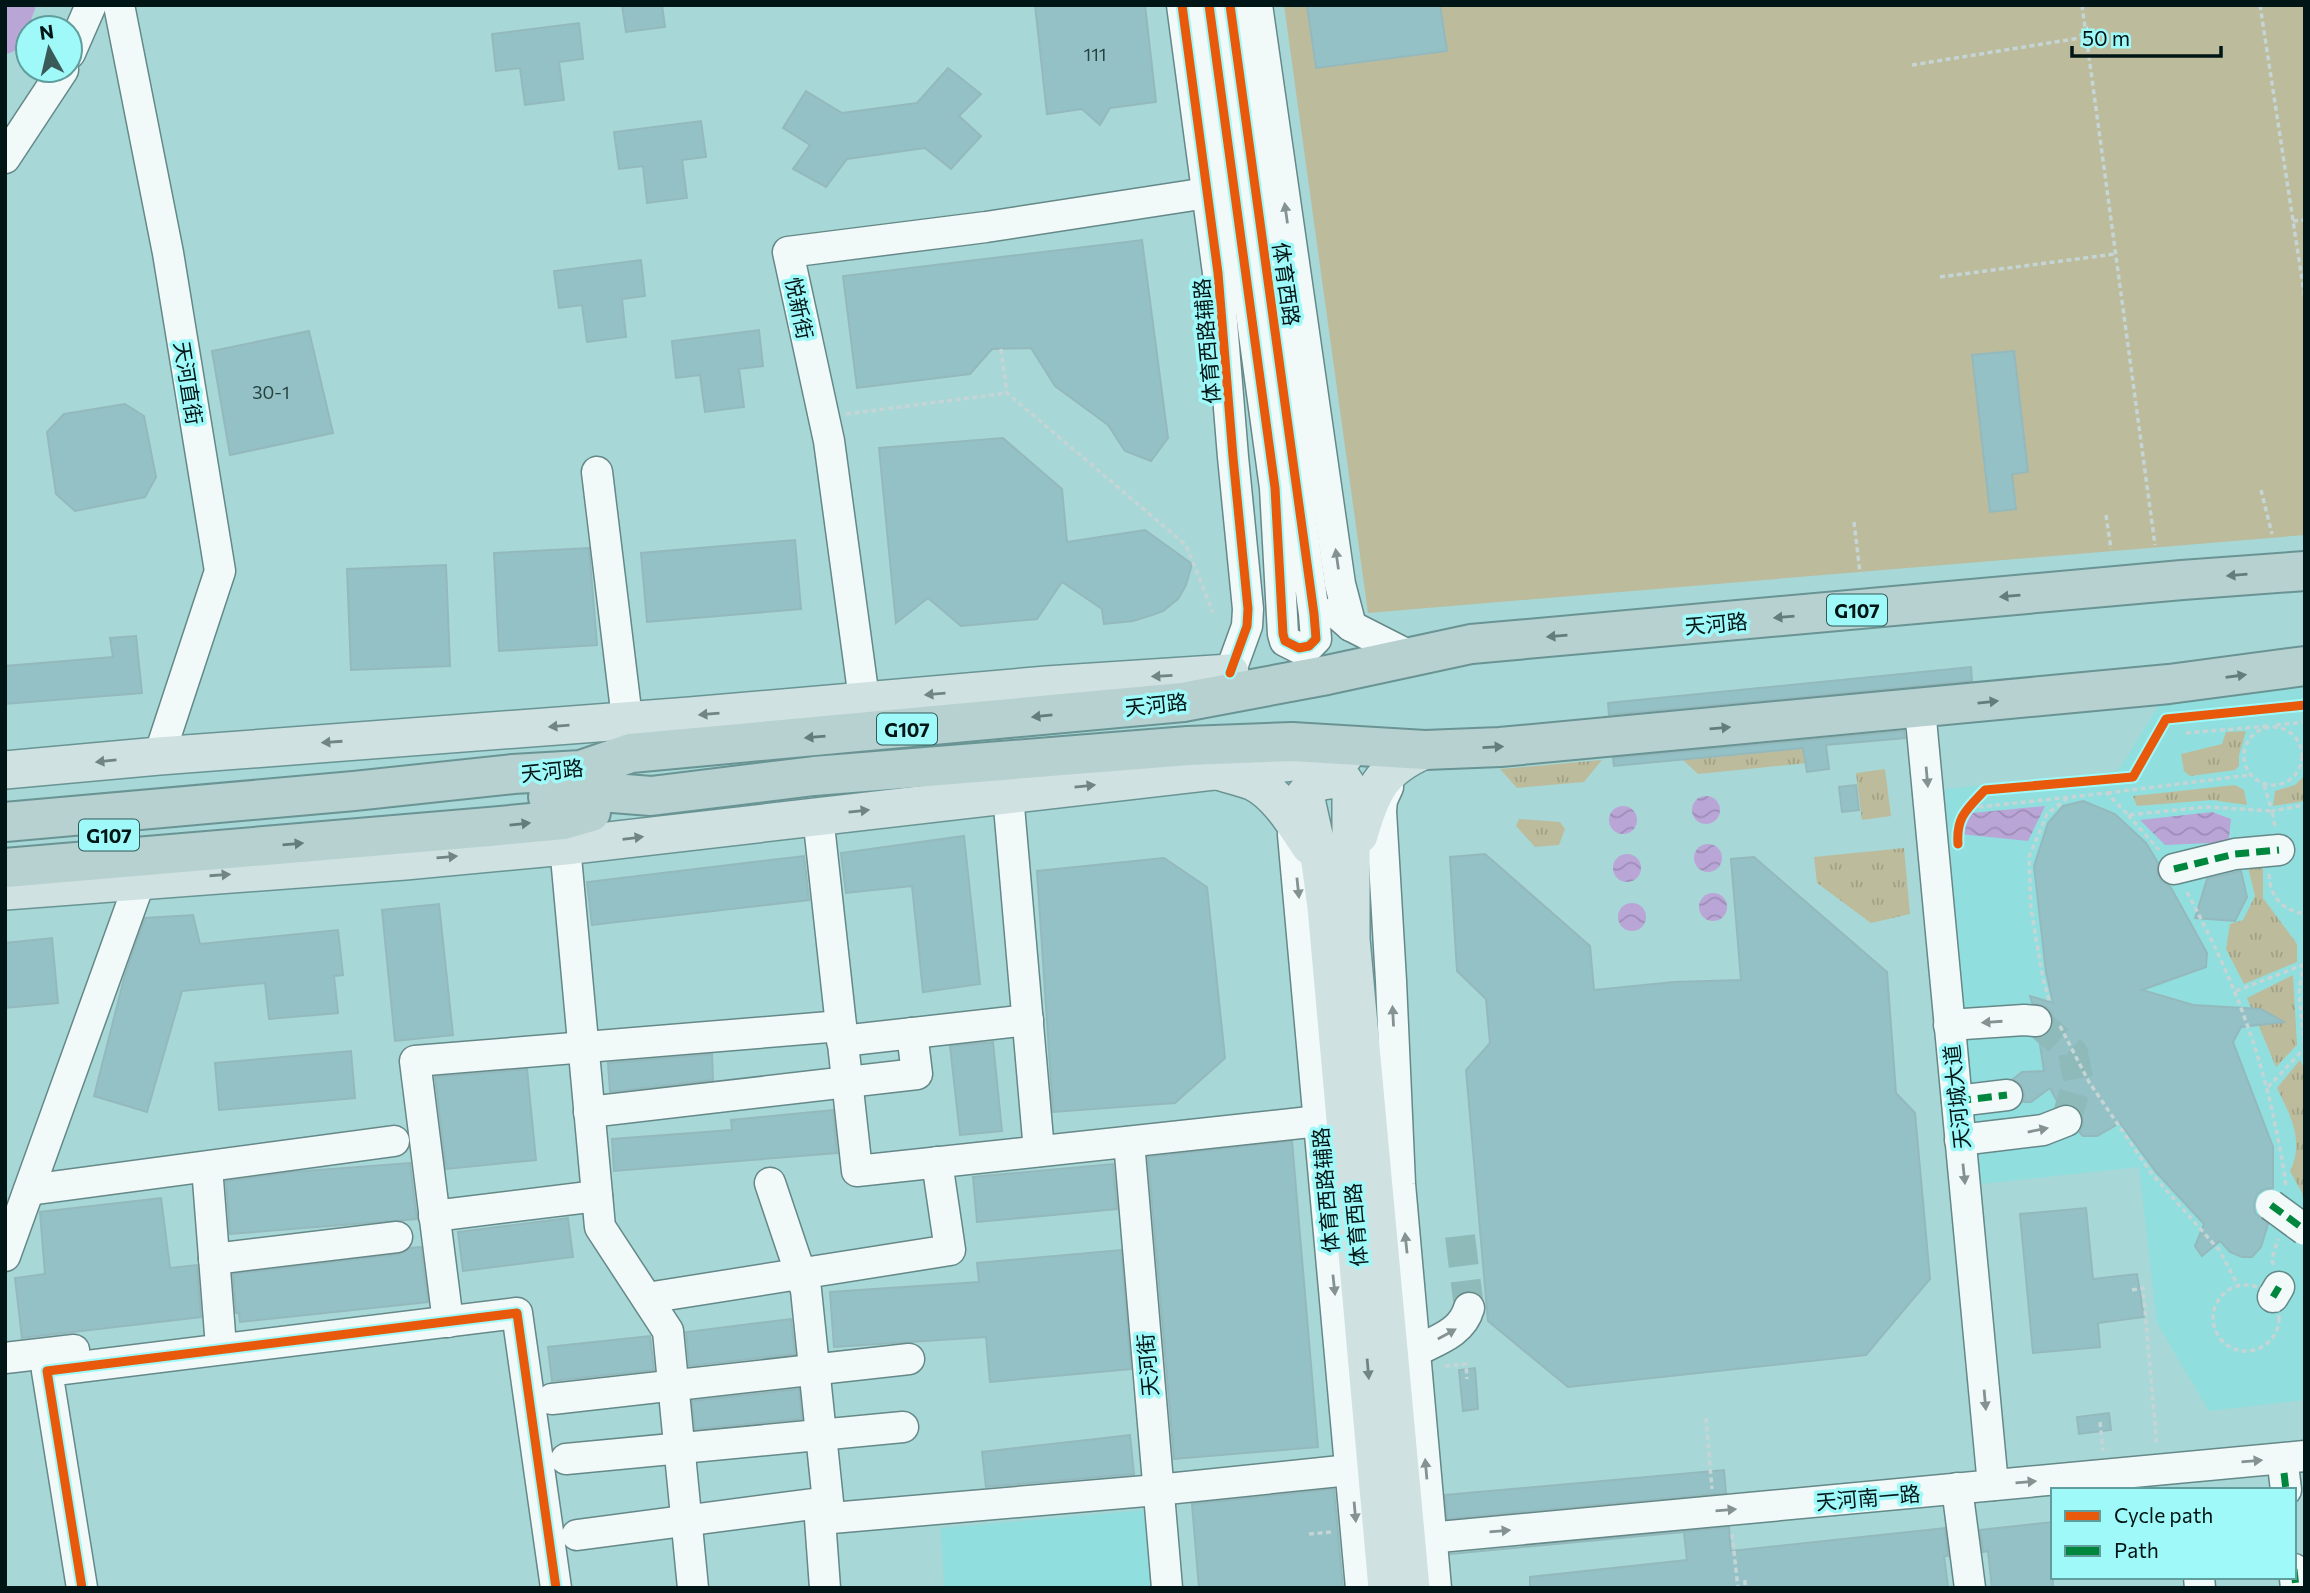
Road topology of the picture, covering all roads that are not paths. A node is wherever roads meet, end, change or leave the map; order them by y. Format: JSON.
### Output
{"nodes":[{"id":1,"x":118,"y":5,"type":"edge"},
{"id":2,"x":1182,"y":5,"type":"edge"},
{"id":3,"x":1209,"y":5,"type":"edge"},
{"id":4,"x":1230,"y":5,"type":"edge"},
{"id":5,"x":1257,"y":5,"type":"edge"},
{"id":6,"x":54,"y":84,"type":"edge"},
{"id":7,"x":5,"y":158,"type":"edge"},
{"id":8,"x":1207,"y":193,"type":"junction"},
{"id":9,"x":597,"y":472,"type":"dead end"},
{"id":10,"x":1279,"y":556,"type":"junction"},
{"id":11,"x":1309,"y":568,"type":"junction"},
{"id":12,"x":2305,"y":571,"type":"edge"},
{"id":13,"x":1351,"y":626,"type":"junction"},
{"id":14,"x":1410,"y":656,"type":"junction"},
{"id":15,"x":2305,"y":666,"type":"edge"},
{"id":16,"x":1230,"y":673,"type":"junction"},
{"id":17,"x":1327,"y":675,"type":"junction"},
{"id":18,"x":864,"y":699,"type":"junction"},
{"id":19,"x":1183,"y":702,"type":"junction"},
{"id":20,"x":1920,"y":709,"type":"junction"},
{"id":21,"x":629,"y":736,"type":"junction"},
{"id":22,"x":1425,"y":750,"type":"junction"},
{"id":23,"x":159,"y":756,"type":"junction"},
{"id":24,"x":5,"y":770,"type":"edge"},
{"id":25,"x":1219,"y":772,"type":"junction"},
{"id":26,"x":1008,"y":794,"type":"junction"},
{"id":27,"x":650,"y":796,"type":"junction"},
{"id":28,"x":5,"y":800,"type":"edge"},
{"id":29,"x":1299,"y":807,"type":"junction"},
{"id":30,"x":212,"y":815,"type":"junction"},
{"id":31,"x":818,"y":816,"type":"junction"},
{"id":32,"x":5,"y":822,"type":"edge"},
{"id":33,"x":564,"y":833,"type":"junction"},
{"id":34,"x":5,"y":844,"type":"edge"},
{"id":35,"x":2279,"y":850,"type":"road end"},
{"id":36,"x":1335,"y":864,"type":"junction"},
{"id":37,"x":5,"y":868,"type":"edge"},
{"id":38,"x":2174,"y":869,"type":"road end"},
{"id":39,"x":140,"y":881,"type":"junction"},
{"id":40,"x":5,"y":891,"type":"edge"},
{"id":41,"x":1355,"y":981,"type":"junction"},
{"id":42,"x":1391,"y":981,"type":"junction"},
{"id":43,"x":2048,"y":1016,"type":"road end"},
{"id":44,"x":1028,"y":1020,"type":"junction"},
{"id":45,"x":1949,"y":1025,"type":"junction"},
{"id":46,"x":842,"y":1033,"type":"junction"},
{"id":47,"x":912,"y":1033,"type":"junction"},
{"id":48,"x":847,"y":1082,"type":"junction"},
{"id":49,"x":2007,"y":1095,"type":"dead end"},
{"id":50,"x":1957,"y":1101,"type":"junction"},
{"id":51,"x":589,"y":1112,"type":"junction"},
{"id":52,"x":1319,"y":1121,"type":"junction"},
{"id":53,"x":2066,"y":1121,"type":"dead end"},
{"id":54,"x":394,"y":1140,"type":"dead end"},
{"id":55,"x":1960,"y":1140,"type":"junction"},
{"id":56,"x":1129,"y":1142,"type":"junction"},
{"id":57,"x":1039,"y":1151,"type":"junction"},
{"id":58,"x":937,"y":1162,"type":"junction"},
{"id":59,"x":207,"y":1167,"type":"junction"},
{"id":60,"x":770,"y":1183,"type":"dead end"},
{"id":61,"x":29,"y":1189,"type":"junction"},
{"id":62,"x":597,"y":1196,"type":"junction"},
{"id":63,"x":2279,"y":1202,"type":"road end"},
{"id":64,"x":434,"y":1216,"type":"junction"},
{"id":65,"x":2292,"y":1232,"type":"edge"},
{"id":66,"x":397,"y":1237,"type":"dead end"},
{"id":67,"x":5,"y":1256,"type":"edge"},
{"id":68,"x":214,"y":1259,"type":"junction"},
{"id":69,"x":647,"y":1298,"type":"junction"},
{"id":70,"x":1469,"y":1308,"type":"tunnel mouth"},
{"id":71,"x":411,"y":1309,"type":"dead end"},
{"id":72,"x":448,"y":1322,"type":"junction"},
{"id":73,"x":220,"y":1334,"type":"junction"},
{"id":74,"x":5,"y":1358,"type":"edge"},
{"id":75,"x":909,"y":1359,"type":"dead end"},
{"id":76,"x":1427,"y":1359,"type":"junction"},
{"id":77,"x":552,"y":1399,"type":"dead end"},
{"id":78,"x":903,"y":1427,"type":"dead end"},
{"id":79,"x":566,"y":1459,"type":"dead end"},
{"id":80,"x":1364,"y":1468,"type":"junction"},
{"id":81,"x":2292,"y":1473,"type":"edge"},
{"id":82,"x":2188,"y":1479,"type":"edge"},
{"id":83,"x":1993,"y":1485,"type":"junction"},
{"id":84,"x":1957,"y":1488,"type":"junction"},
{"id":85,"x":1157,"y":1490,"type":"junction"},
{"id":86,"x":577,"y":1535,"type":"dead end"},
{"id":87,"x":1419,"y":1538,"type":"junction"},
{"id":88,"x":82,"y":1588,"type":"edge"},
{"id":89,"x":556,"y":1588,"type":"edge"},
{"id":90,"x":693,"y":1588,"type":"edge"},
{"id":91,"x":825,"y":1588,"type":"edge"},
{"id":92,"x":1167,"y":1588,"type":"edge"},
{"id":93,"x":1361,"y":1588,"type":"edge"},
{"id":94,"x":1387,"y":1588,"type":"edge"},
{"id":95,"x":1411,"y":1588,"type":"edge"},
{"id":96,"x":1436,"y":1588,"type":"edge"},
{"id":97,"x":1970,"y":1588,"type":"edge"}],
"edges":[{"from":1,"to":23,"type":"street","name":"天河直街"},
{"from":2,"to":8,"type":"street","name":"体育西路辅路"},
{"from":3,"to":10,"type":"street","name":"体育西路"},
{"from":4,"to":11,"type":"street","name":"体育西路"},
{"from":13,"to":5,"type":"street","one_way":true},
{"from":6,"to":7,"type":"street"},
{"from":8,"to":16,"type":"street","name":"体育西路辅路"},
{"from":8,"to":18,"type":"street","name":"悦新街"},
{"from":9,"to":21,"type":"street"},
{"from":10,"to":11,"type":"street","name":"体育西路"},
{"from":10,"to":16,"type":"street"},
{"from":11,"to":13,"type":"street"},
{"from":12,"to":14,"type":"highway","name":"天河路","number":"G107","one_way":true},
{"from":13,"to":14,"type":"street"},
{"from":14,"to":17,"type":"highway","name":"天河路","number":"G107"},
{"from":20,"to":15,"type":"highway","name":"天河路","number":"G107","one_way":true},
{"from":16,"to":17,"type":"street"},
{"from":16,"to":18,"type":"main road","one_way":true},
{"from":16,"to":19,"type":"street"},
{"from":17,"to":19,"type":"highway","name":"天河路","number":"G107"},
{"from":18,"to":21,"type":"main road","one_way":true},
{"from":19,"to":21,"type":"highway","name":"天河路","number":"G107","one_way":true},
{"from":22,"to":20,"type":"highway","name":"天河路","number":"G107","one_way":true},
{"from":20,"to":45,"type":"street","name":"天河城大道","one_way":true},
{"from":21,"to":23,"type":"main road","one_way":true},
{"from":21,"to":28,"type":"highway"},
{"from":21,"to":30,"type":"highway","name":"天河路","number":"G107"},
{"from":22,"to":25,"type":"main road"},
{"from":22,"to":27,"type":"highway","name":"天河路","number":"G107"},
{"from":22,"to":36,"type":"main road"},
{"from":22,"to":42,"type":"street"},
{"from":23,"to":24,"type":"main road","one_way":true},
{"from":26,"to":25,"type":"main road","one_way":true},
{"from":25,"to":29,"type":"main road"},
{"from":31,"to":26,"type":"main road","one_way":true},
{"from":26,"to":44,"type":"street"},
{"from":27,"to":30,"type":"highway","name":"天河路","number":"G107"},
{"from":27,"to":33,"type":"highway"},
{"from":29,"to":36,"type":"main road"},
{"from":29,"to":36,"type":"main road"},
{"from":29,"to":52,"type":"street","name":"体育西路辅路","one_way":true},
{"from":30,"to":32,"type":"highway","name":"天河路","number":"G107"},
{"from":30,"to":34,"type":"highway","name":"天河路","number":"G107"},
{"from":33,"to":31,"type":"main road","one_way":true},
{"from":31,"to":46,"type":"street"},
{"from":37,"to":33,"type":"highway","one_way":true},
{"from":39,"to":33,"type":"main road","one_way":true},
{"from":33,"to":51,"type":"street"},
{"from":35,"to":38,"type":"street"},
{"from":36,"to":41,"type":"main road","name":"体育西路"},
{"from":36,"to":80,"type":"main road","name":"体育西路","one_way":true},
{"from":39,"to":40,"type":"main road"},
{"from":39,"to":61,"type":"street"},
{"from":41,"to":42,"type":"street"},
{"from":41,"to":87,"type":"main road","name":"体育西路"},
{"from":76,"to":42,"type":"street","one_way":true},
{"from":43,"to":45,"type":"street","one_way":true},
{"from":44,"to":47,"type":"street"},
{"from":44,"to":57,"type":"street"},
{"from":45,"to":50,"type":"street","name":"天河城大道"},
{"from":46,"to":47,"type":"street"},
{"from":46,"to":48,"type":"street"},
{"from":46,"to":64,"type":"street"},
{"from":47,"to":48,"type":"street"},
{"from":48,"to":51,"type":"street"},
{"from":48,"to":58,"type":"street"},
{"from":49,"to":50,"type":"street"},
{"from":50,"to":55,"type":"street","name":"天河城大道"},
{"from":51,"to":62,"type":"street"},
{"from":52,"to":56,"type":"street"},
{"from":52,"to":80,"type":"street","name":"体育西路辅路","one_way":true},
{"from":55,"to":53,"type":"street","one_way":true},
{"from":54,"to":59,"type":"street"},
{"from":55,"to":83,"type":"street","name":"天河城大道","one_way":true},
{"from":56,"to":57,"type":"street"},
{"from":56,"to":85,"type":"street","name":"天河街"},
{"from":57,"to":58,"type":"street"},
{"from":58,"to":69,"type":"street"},
{"from":59,"to":61,"type":"street"},
{"from":59,"to":68,"type":"street"},
{"from":60,"to":86,"type":"street"},
{"from":61,"to":67,"type":"street"},
{"from":62,"to":64,"type":"street"},
{"from":62,"to":69,"type":"street"},
{"from":63,"to":65,"type":"street","bridge":true},
{"from":64,"to":72,"type":"street"},
{"from":66,"to":68,"type":"street"},
{"from":68,"to":73,"type":"street"},
{"from":69,"to":90,"type":"street"},
{"from":76,"to":70,"type":"street","one_way":true},
{"from":71,"to":73,"type":"street"},
{"from":72,"to":88,"type":"street"},
{"from":72,"to":89,"type":"street"},
{"from":73,"to":74,"type":"street"},
{"from":75,"to":77,"type":"street"},
{"from":87,"to":76,"type":"street","one_way":true},
{"from":78,"to":79,"type":"street"},
{"from":80,"to":85,"type":"street"},
{"from":80,"to":93,"type":"street","name":"体育西路辅路","one_way":true},
{"from":80,"to":94,"type":"main road","name":"体育西路"},
{"from":82,"to":81,"type":"street","name":"天河南一路","one_way":true},
{"from":83,"to":82,"type":"street","name":"天河南一路","one_way":true},
{"from":83,"to":84,"type":"street","name":"天河南一路"},
{"from":87,"to":84,"type":"street","name":"天河南一路","one_way":true},
{"from":84,"to":97,"type":"street"},
{"from":85,"to":91,"type":"street"},
{"from":85,"to":92,"type":"street","name":"天河街"},
{"from":87,"to":95,"type":"main road","name":"体育西路"},
{"from":87,"to":96,"type":"street"}]}
